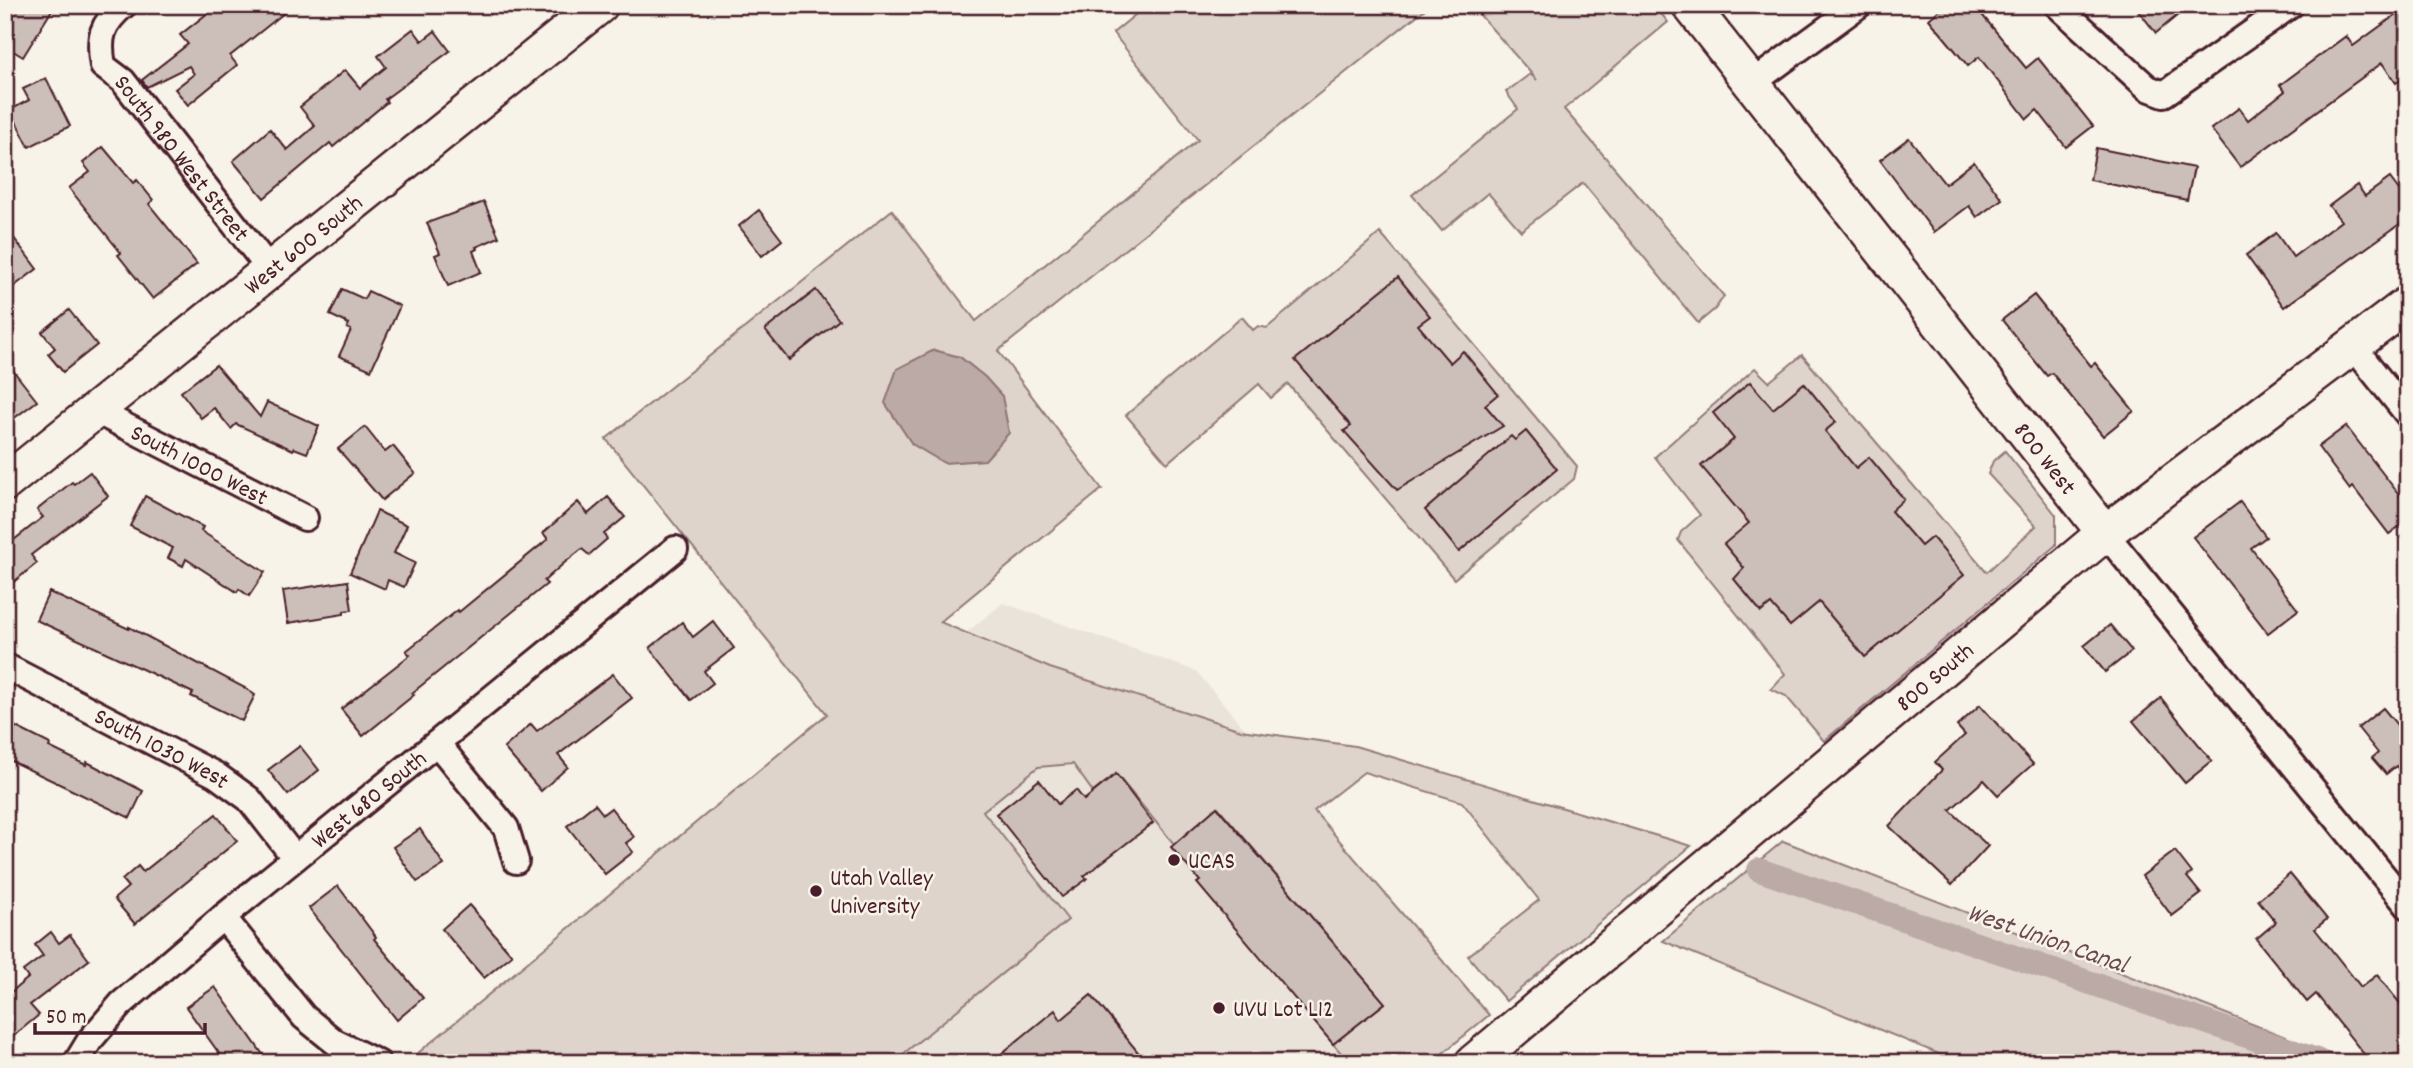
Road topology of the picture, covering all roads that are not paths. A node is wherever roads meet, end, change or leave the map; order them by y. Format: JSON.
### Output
{"nodes":[{"id":1,"x":124,"y":5,"type":"edge"},
{"id":2,"x":600,"y":5,"type":"edge"},
{"id":3,"x":1690,"y":5,"type":"edge"},
{"id":4,"x":1859,"y":5,"type":"edge"},
{"id":5,"x":2057,"y":5,"type":"edge"},
{"id":6,"x":2291,"y":5,"type":"edge"},
{"id":7,"x":1752,"y":84,"type":"junction"},
{"id":8,"x":270,"y":270,"type":"junction"},
{"id":9,"x":2408,"y":304,"type":"edge"},
{"id":10,"x":2351,"y":345,"type":"junction"},
{"id":11,"x":94,"y":410,"type":"junction"},
{"id":12,"x":2408,"y":415,"type":"edge"},
{"id":13,"x":5,"y":483,"type":"edge"},
{"id":14,"x":305,"y":518,"type":"dead end"},
{"id":15,"x":2105,"y":533,"type":"junction"},
{"id":16,"x":675,"y":549,"type":"dead end"},
{"id":17,"x":5,"y":666,"type":"edge"},
{"id":18,"x":437,"y":743,"type":"junction"},
{"id":19,"x":296,"y":858,"type":"junction"},
{"id":20,"x":516,"y":861,"type":"dead end"},
{"id":21,"x":2408,"y":906,"type":"edge"},
{"id":22,"x":223,"y":917,"type":"junction"},
{"id":23,"x":1476,"y":1062,"type":"edge"},
{"id":24,"x":76,"y":1063,"type":"edge"},
{"id":25,"x":378,"y":1063,"type":"edge"}],
"edges":[{"from":1,"to":8,"type":"street","name":"South 980 West Street"},
{"from":2,"to":8,"type":"street","name":"West 600 South"},
{"from":3,"to":7,"type":"street","name":"800 West"},
{"from":4,"to":7,"type":"street"},
{"from":5,"to":6,"type":"street"},
{"from":7,"to":15,"type":"street","name":"800 West"},
{"from":8,"to":11,"type":"street","name":"West 600 South"},
{"from":9,"to":10,"type":"street","name":"800 South"},
{"from":10,"to":12,"type":"street"},
{"from":10,"to":15,"type":"street","name":"800 South"},
{"from":11,"to":13,"type":"street","name":"West 600 South"},
{"from":11,"to":14,"type":"street","name":"South 1000 West"},
{"from":15,"to":21,"type":"street","name":"800 West"},
{"from":15,"to":23,"type":"street","name":"800 South"},
{"from":16,"to":18,"type":"street","name":"West 680 South"},
{"from":17,"to":19,"type":"street","name":"South 1030 West"},
{"from":18,"to":19,"type":"street","name":"West 680 South"},
{"from":18,"to":20,"type":"street"},
{"from":19,"to":22,"type":"street","name":"West 680 South"},
{"from":22,"to":24,"type":"street","name":"West 680 South"},
{"from":22,"to":25,"type":"street"}]}
